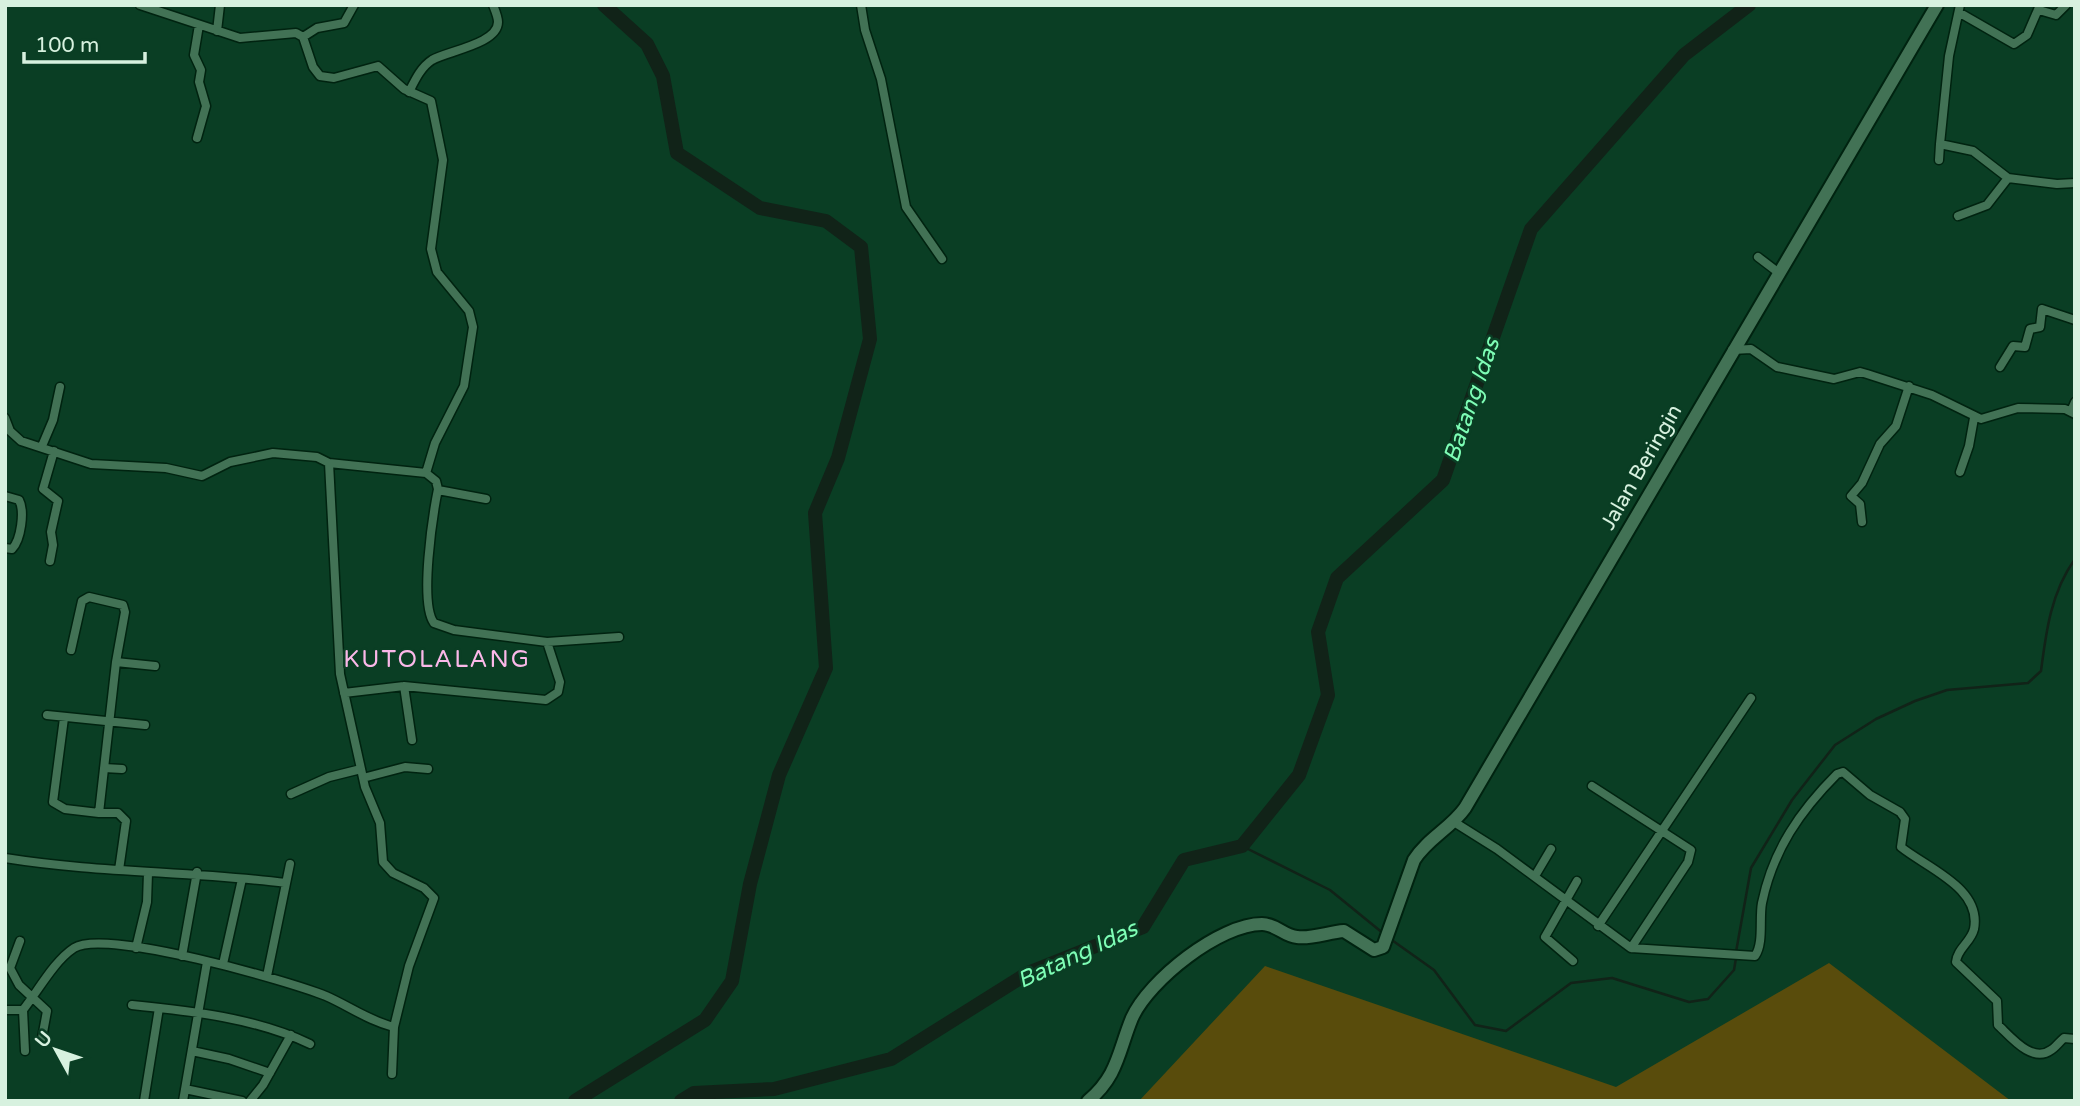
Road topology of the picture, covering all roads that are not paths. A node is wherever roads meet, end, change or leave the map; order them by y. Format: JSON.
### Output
{"nodes":[{"id":1,"x":140,"y":5,"type":"edge"},
{"id":2,"x":220,"y":5,"type":"edge"},
{"id":3,"x":354,"y":5,"type":"edge"},
{"id":4,"x":493,"y":5,"type":"edge"},
{"id":5,"x":861,"y":5,"type":"edge"},
{"id":6,"x":1937,"y":5,"type":"edge"},
{"id":7,"x":2066,"y":5,"type":"edge"},
{"id":8,"x":2040,"y":8,"type":"edge"},
{"id":9,"x":1960,"y":9,"type":"edge"},
{"id":10,"x":200,"y":25,"type":"junction"},
{"id":11,"x":217,"y":31,"type":"junction"},
{"id":12,"x":303,"y":37,"type":"junction"},
{"id":13,"x":409,"y":92,"type":"junction"},
{"id":14,"x":197,"y":138,"type":"dead end"},
{"id":15,"x":1940,"y":144,"type":"junction"},
{"id":16,"x":1939,"y":160,"type":"dead end"},
{"id":17,"x":2008,"y":178,"type":"junction"},
{"id":18,"x":2075,"y":183,"type":"edge"},
{"id":19,"x":1958,"y":216,"type":"dead end"},
{"id":20,"x":1758,"y":257,"type":"dead end"},
{"id":21,"x":942,"y":258,"type":"dead end"},
{"id":22,"x":1779,"y":273,"type":"junction"},
{"id":23,"x":2075,"y":320,"type":"edge"},
{"id":24,"x":1732,"y":350,"type":"junction"},
{"id":25,"x":2000,"y":367,"type":"dead end"},
{"id":26,"x":1909,"y":386,"type":"junction"},
{"id":27,"x":60,"y":387,"type":"dead end"},
{"id":28,"x":2075,"y":402,"type":"edge"},
{"id":29,"x":2073,"y":413,"type":"edge"},
{"id":30,"x":5,"y":418,"type":"edge"},
{"id":31,"x":1974,"y":418,"type":"junction"},
{"id":32,"x":43,"y":446,"type":"junction"},
{"id":33,"x":54,"y":451,"type":"junction"},
{"id":34,"x":329,"y":463,"type":"junction"},
{"id":35,"x":1959,"y":472,"type":"dead end"},
{"id":36,"x":426,"y":473,"type":"junction"},
{"id":37,"x":438,"y":490,"type":"junction"},
{"id":38,"x":5,"y":496,"type":"edge"},
{"id":39,"x":486,"y":499,"type":"dead end"},
{"id":40,"x":1861,"y":522,"type":"dead end"},
{"id":41,"x":5,"y":548,"type":"edge"},
{"id":42,"x":50,"y":561,"type":"dead end"},
{"id":43,"x":619,"y":637,"type":"dead end"},
{"id":44,"x":547,"y":642,"type":"junction"},
{"id":45,"x":71,"y":650,"type":"dead end"},
{"id":46,"x":116,"y":662,"type":"junction"},
{"id":47,"x":155,"y":666,"type":"dead end"},
{"id":48,"x":404,"y":686,"type":"junction"},
{"id":49,"x":344,"y":693,"type":"junction"},
{"id":50,"x":1751,"y":698,"type":"dead end"},
{"id":51,"x":47,"y":715,"type":"dead end"},
{"id":52,"x":64,"y":718,"type":"junction"},
{"id":53,"x":108,"y":723,"type":"junction"},
{"id":54,"x":145,"y":725,"type":"dead end"},
{"id":55,"x":412,"y":740,"type":"dead end"},
{"id":56,"x":104,"y":768,"type":"junction"},
{"id":57,"x":122,"y":769,"type":"dead end"},
{"id":58,"x":361,"y":769,"type":"junction"},
{"id":59,"x":428,"y":769,"type":"dead end"},
{"id":60,"x":363,"y":778,"type":"junction"},
{"id":61,"x":1592,"y":786,"type":"dead end"},
{"id":62,"x":291,"y":794,"type":"dead end"},
{"id":63,"x":99,"y":813,"type":"junction"},
{"id":64,"x":1454,"y":822,"type":"junction"},
{"id":65,"x":1661,"y":829,"type":"junction"},
{"id":66,"x":1551,"y":849,"type":"dead end"},
{"id":67,"x":5,"y":858,"type":"edge"},
{"id":68,"x":290,"y":863,"type":"dead end"},
{"id":69,"x":119,"y":870,"type":"junction"},
{"id":70,"x":197,"y":872,"type":"junction"},
{"id":71,"x":148,"y":873,"type":"junction"},
{"id":72,"x":1535,"y":876,"type":"junction"},
{"id":73,"x":242,"y":879,"type":"junction"},
{"id":74,"x":1577,"y":881,"type":"dead end"},
{"id":75,"x":286,"y":883,"type":"junction"},
{"id":76,"x":1567,"y":902,"type":"junction"},
{"id":77,"x":1598,"y":926,"type":"junction"},
{"id":78,"x":20,"y":941,"type":"dead end"},
{"id":79,"x":136,"y":948,"type":"junction"},
{"id":80,"x":1631,"y":948,"type":"junction"},
{"id":81,"x":182,"y":956,"type":"junction"},
{"id":82,"x":1573,"y":961,"type":"dead end"},
{"id":83,"x":207,"y":962,"type":"junction"},
{"id":84,"x":223,"y":964,"type":"junction"},
{"id":85,"x":267,"y":976,"type":"junction"},
{"id":86,"x":32,"y":998,"type":"junction"},
{"id":87,"x":132,"y":1005,"type":"dead end"},
{"id":88,"x":159,"y":1008,"type":"junction"},
{"id":89,"x":5,"y":1010,"type":"edge"},
{"id":90,"x":23,"y":1010,"type":"junction"},
{"id":91,"x":198,"y":1014,"type":"junction"},
{"id":92,"x":394,"y":1027,"type":"junction"},
{"id":93,"x":291,"y":1035,"type":"junction"},
{"id":94,"x":42,"y":1038,"type":"dead end"},
{"id":95,"x":2075,"y":1039,"type":"edge"},
{"id":96,"x":310,"y":1044,"type":"dead end"},
{"id":97,"x":25,"y":1051,"type":"dead end"},
{"id":98,"x":192,"y":1051,"type":"junction"},
{"id":99,"x":270,"y":1073,"type":"junction"},
{"id":100,"x":392,"y":1074,"type":"dead end"},
{"id":101,"x":185,"y":1088,"type":"junction"},
{"id":102,"x":144,"y":1101,"type":"edge"},
{"id":103,"x":183,"y":1101,"type":"edge"},
{"id":104,"x":242,"y":1101,"type":"edge"},
{"id":105,"x":250,"y":1101,"type":"edge"},
{"id":106,"x":1088,"y":1101,"type":"edge"}],
"edges":[{"from":1,"to":10,"type":"street"},
{"from":2,"to":11,"type":"street"},
{"from":3,"to":12,"type":"street"},
{"from":4,"to":13,"type":"street"},
{"from":5,"to":21,"type":"street"},
{"from":6,"to":22,"type":"street","name":"Jalan Beringin"},
{"from":7,"to":8,"type":"street"},
{"from":8,"to":9,"type":"street"},
{"from":9,"to":15,"type":"street"},
{"from":10,"to":11,"type":"street"},
{"from":10,"to":14,"type":"street"},
{"from":11,"to":12,"type":"street"},
{"from":12,"to":13,"type":"street"},
{"from":13,"to":36,"type":"street"},
{"from":15,"to":16,"type":"street"},
{"from":15,"to":17,"type":"street"},
{"from":17,"to":18,"type":"street"},
{"from":17,"to":19,"type":"street"},
{"from":20,"to":22,"type":"street"},
{"from":22,"to":24,"type":"street","name":"Jalan Beringin"},
{"from":23,"to":25,"type":"street"},
{"from":24,"to":26,"type":"street"},
{"from":24,"to":64,"type":"street","name":"Jalan Beringin"},
{"from":26,"to":31,"type":"street"},
{"from":26,"to":40,"type":"street"},
{"from":27,"to":32,"type":"street"},
{"from":28,"to":29,"type":"street"},
{"from":29,"to":31,"type":"street"},
{"from":30,"to":32,"type":"street"},
{"from":31,"to":35,"type":"street"},
{"from":32,"to":33,"type":"street"},
{"from":33,"to":34,"type":"street"},
{"from":33,"to":42,"type":"street"},
{"from":34,"to":36,"type":"street"},
{"from":34,"to":49,"type":"street"},
{"from":36,"to":37,"type":"street"},
{"from":37,"to":39,"type":"street"},
{"from":37,"to":44,"type":"street"},
{"from":38,"to":41,"type":"street"},
{"from":43,"to":44,"type":"street"},
{"from":44,"to":48,"type":"street"},
{"from":45,"to":46,"type":"street"},
{"from":46,"to":47,"type":"street"},
{"from":46,"to":53,"type":"street"},
{"from":48,"to":49,"type":"street"},
{"from":48,"to":55,"type":"street"},
{"from":49,"to":58,"type":"street"},
{"from":50,"to":65,"type":"street"},
{"from":51,"to":52,"type":"street"},
{"from":52,"to":53,"type":"street"},
{"from":52,"to":63,"type":"street"},
{"from":53,"to":54,"type":"street"},
{"from":53,"to":56,"type":"street"},
{"from":56,"to":57,"type":"street"},
{"from":56,"to":63,"type":"street"},
{"from":58,"to":60,"type":"street"},
{"from":58,"to":62,"type":"street"},
{"from":59,"to":60,"type":"street"},
{"from":60,"to":92,"type":"street"},
{"from":61,"to":65,"type":"street"},
{"from":63,"to":69,"type":"street"},
{"from":64,"to":72,"type":"street"},
{"from":64,"to":106,"type":"street","name":"Jalan Beringin"},
{"from":65,"to":77,"type":"street"},
{"from":65,"to":80,"type":"street"},
{"from":66,"to":72,"type":"street"},
{"from":67,"to":69,"type":"street"},
{"from":68,"to":75,"type":"street"},
{"from":69,"to":71,"type":"street"},
{"from":70,"to":71,"type":"street"},
{"from":70,"to":73,"type":"street"},
{"from":70,"to":81,"type":"street"},
{"from":71,"to":79,"type":"street"},
{"from":72,"to":76,"type":"street"},
{"from":73,"to":75,"type":"street"},
{"from":73,"to":84,"type":"street"},
{"from":74,"to":76,"type":"street"},
{"from":75,"to":85,"type":"street"},
{"from":76,"to":77,"type":"street"},
{"from":76,"to":82,"type":"street"},
{"from":77,"to":80,"type":"street"},
{"from":78,"to":86,"type":"street"},
{"from":79,"to":81,"type":"street"},
{"from":79,"to":86,"type":"street"},
{"from":80,"to":95,"type":"street"},
{"from":81,"to":83,"type":"street"},
{"from":83,"to":84,"type":"street"},
{"from":83,"to":91,"type":"street"},
{"from":84,"to":85,"type":"street"},
{"from":85,"to":92,"type":"street"},
{"from":86,"to":90,"type":"street"},
{"from":86,"to":94,"type":"street"},
{"from":87,"to":88,"type":"street"},
{"from":88,"to":91,"type":"street"},
{"from":88,"to":102,"type":"street"},
{"from":89,"to":90,"type":"street"},
{"from":90,"to":97,"type":"street"},
{"from":91,"to":93,"type":"street"},
{"from":91,"to":98,"type":"street"},
{"from":92,"to":100,"type":"street"},
{"from":93,"to":96,"type":"street"},
{"from":93,"to":99,"type":"street"},
{"from":98,"to":99,"type":"street"},
{"from":98,"to":101,"type":"street"},
{"from":99,"to":105,"type":"street"},
{"from":101,"to":103,"type":"street"},
{"from":101,"to":104,"type":"street"}]}
